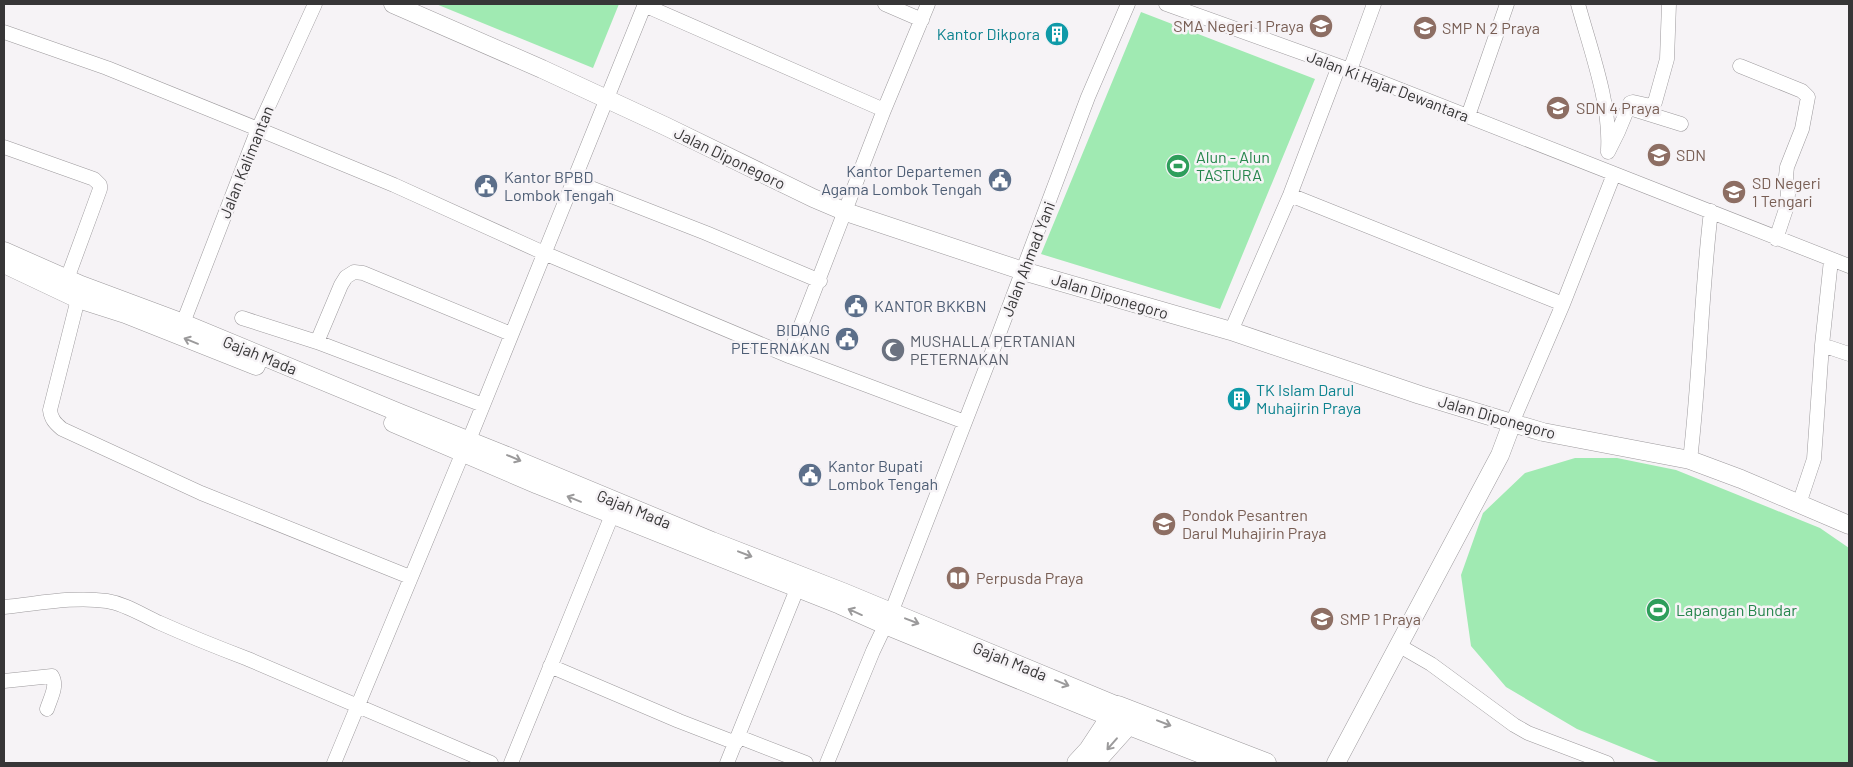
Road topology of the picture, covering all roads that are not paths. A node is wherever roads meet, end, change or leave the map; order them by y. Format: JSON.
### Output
{"nodes":[{"id":1,"x":315,"y":4,"type":"edge"},
{"id":2,"x":394,"y":4,"type":"edge"},
{"id":3,"x":644,"y":4,"type":"edge"},
{"id":4,"x":884,"y":4,"type":"edge"},
{"id":5,"x":928,"y":4,"type":"edge"},
{"id":6,"x":1128,"y":4,"type":"edge"},
{"id":7,"x":1166,"y":4,"type":"edge"},
{"id":8,"x":1374,"y":4,"type":"edge"},
{"id":9,"x":1507,"y":4,"type":"edge"},
{"id":10,"x":1578,"y":4,"type":"edge"},
{"id":11,"x":1669,"y":4,"type":"edge"},
{"id":12,"x":922,"y":20,"type":"junction"},
{"id":13,"x":4,"y":32,"type":"edge"},
{"id":14,"x":1740,"y":66,"type":"dead end"},
{"id":15,"x":1344,"y":68,"type":"junction"},
{"id":16,"x":607,"y":100,"type":"junction"},
{"id":17,"x":1628,"y":107,"type":"junction"},
{"id":18,"x":884,"y":110,"type":"junction"},
{"id":19,"x":1468,"y":116,"type":"junction"},
{"id":20,"x":1680,"y":124,"type":"dead end"},
{"id":21,"x":258,"y":128,"type":"junction"},
{"id":22,"x":4,"y":147,"type":"edge"},
{"id":23,"x":1608,"y":152,"type":"junction"},
{"id":24,"x":1610,"y":172,"type":"junction"},
{"id":25,"x":573,"y":180,"type":"junction"},
{"id":26,"x":1290,"y":195,"type":"junction"},
{"id":27,"x":846,"y":212,"type":"junction"},
{"id":28,"x":1711,"y":212,"type":"junction"},
{"id":29,"x":1776,"y":239,"type":"junction"},
{"id":30,"x":4,"y":252,"type":"edge"},
{"id":31,"x":544,"y":253,"type":"junction"},
{"id":32,"x":1831,"y":260,"type":"junction"},
{"id":33,"x":4,"y":264,"type":"edge"},
{"id":34,"x":1849,"y":266,"type":"edge"},
{"id":35,"x":1023,"y":271,"type":"junction"},
{"id":36,"x":820,"y":282,"type":"junction"},
{"id":37,"x":75,"y":288,"type":"junction"},
{"id":38,"x":1563,"y":304,"type":"junction"},
{"id":39,"x":242,"y":318,"type":"dead end"},
{"id":40,"x":183,"y":323,"type":"junction"},
{"id":41,"x":1231,"y":331,"type":"junction"},
{"id":42,"x":511,"y":334,"type":"junction"},
{"id":43,"x":317,"y":342,"type":"junction"},
{"id":44,"x":1822,"y":346,"type":"junction"},
{"id":45,"x":1849,"y":354,"type":"edge"},
{"id":46,"x":790,"y":356,"type":"junction"},
{"id":47,"x":289,"y":374,"type":"junction"},
{"id":48,"x":483,"y":406,"type":"junction"},
{"id":49,"x":965,"y":422,"type":"junction"},
{"id":50,"x":1512,"y":424,"type":"junction"},
{"id":51,"x":466,"y":446,"type":"junction"},
{"id":52,"x":1690,"y":460,"type":"junction"},
{"id":53,"x":1799,"y":504,"type":"junction"},
{"id":54,"x":612,"y":515,"type":"junction"},
{"id":55,"x":1849,"y":525,"type":"edge"},
{"id":56,"x":709,"y":546,"type":"junction"},
{"id":57,"x":410,"y":577,"type":"junction"},
{"id":58,"x":796,"y":589,"type":"junction"},
{"id":59,"x":4,"y":607,"type":"edge"},
{"id":60,"x":888,"y":619,"type":"junction"},
{"id":61,"x":1398,"y":645,"type":"junction"},
{"id":62,"x":550,"y":666,"type":"junction"},
{"id":63,"x":4,"y":681,"type":"edge"},
{"id":64,"x":358,"y":706,"type":"junction"},
{"id":65,"x":47,"y":709,"type":"dead end"},
{"id":66,"x":1124,"y":715,"type":"junction"},
{"id":67,"x":738,"y":740,"type":"junction"},
{"id":68,"x":472,"y":760,"type":"edge"},
{"id":69,"x":334,"y":763,"type":"edge"},
{"id":70,"x":491,"y":763,"type":"edge"},
{"id":71,"x":511,"y":763,"type":"edge"},
{"id":72,"x":727,"y":763,"type":"edge"},
{"id":73,"x":806,"y":763,"type":"edge"},
{"id":74,"x":827,"y":763,"type":"edge"},
{"id":75,"x":1077,"y":763,"type":"edge"},
{"id":76,"x":1094,"y":763,"type":"edge"},
{"id":77,"x":1227,"y":763,"type":"edge"},
{"id":78,"x":1266,"y":763,"type":"edge"},
{"id":79,"x":1336,"y":763,"type":"edge"},
{"id":80,"x":1607,"y":763,"type":"edge"}],
"edges":[{"from":1,"to":21,"type":"street","name":"Jalan Kalimantan"},
{"from":2,"to":16,"type":"main road","name":"Jalan Diponegoro"},
{"from":3,"to":16,"type":"street"},
{"from":3,"to":18,"type":"street"},
{"from":4,"to":12,"type":"street"},
{"from":5,"to":12,"type":"street"},
{"from":6,"to":35,"type":"street","name":"Jalan Ahmad Yani"},
{"from":7,"to":15,"type":"street","name":"Jalan Ki Hajar Dewantara"},
{"from":8,"to":15,"type":"street"},
{"from":9,"to":19,"type":"street"},
{"from":10,"to":23,"type":"street"},
{"from":11,"to":17,"type":"street"},
{"from":12,"to":18,"type":"street"},
{"from":13,"to":21,"type":"street"},
{"from":14,"to":29,"type":"street"},
{"from":15,"to":19,"type":"street","name":"Jalan Ki Hajar Dewantara"},
{"from":15,"to":26,"type":"street"},
{"from":16,"to":25,"type":"street"},
{"from":16,"to":27,"type":"main road","name":"Jalan Diponegoro"},
{"from":17,"to":20,"type":"street"},
{"from":17,"to":23,"type":"street"},
{"from":18,"to":27,"type":"street"},
{"from":19,"to":24,"type":"street","name":"Jalan Ki Hajar Dewantara"},
{"from":21,"to":31,"type":"street"},
{"from":21,"to":40,"type":"street","name":"Jalan Kalimantan"},
{"from":22,"to":37,"type":"street"},
{"from":23,"to":24,"type":"street"},
{"from":24,"to":28,"type":"street","name":"Jalan Ki Hajar Dewantara"},
{"from":24,"to":38,"type":"street"},
{"from":25,"to":31,"type":"street"},
{"from":25,"to":36,"type":"street"},
{"from":26,"to":38,"type":"street"},
{"from":26,"to":41,"type":"street"},
{"from":27,"to":35,"type":"main road","name":"Jalan Diponegoro"},
{"from":27,"to":36,"type":"street"},
{"from":28,"to":29,"type":"street","name":"Jalan Ki Hajar Dewantara"},
{"from":28,"to":52,"type":"street"},
{"from":29,"to":32,"type":"street","name":"Jalan Ki Hajar Dewantara"},
{"from":30,"to":37,"type":"main road","name":"Gajah Mada"},
{"from":31,"to":42,"type":"street"},
{"from":31,"to":46,"type":"street"},
{"from":32,"to":34,"type":"street","name":"Jalan Ki Hajar Dewantara"},
{"from":32,"to":44,"type":"street"},
{"from":33,"to":37,"type":"main road","name":"Gajah Mada"},
{"from":35,"to":41,"type":"main road","name":"Jalan Diponegoro"},
{"from":35,"to":49,"type":"street","name":"Jalan Ahmad Yani"},
{"from":36,"to":46,"type":"street"},
{"from":37,"to":40,"type":"main road","name":"Gajah Mada"},
{"from":47,"to":37,"type":"main road","name":"Gajah Mada","one_way":true},
{"from":37,"to":57,"type":"street"},
{"from":38,"to":50,"type":"street"},
{"from":39,"to":43,"type":"street"},
{"from":40,"to":47,"type":"main road","name":"Gajah Mada"},
{"from":41,"to":50,"type":"main road","name":"Jalan Diponegoro"},
{"from":42,"to":43,"type":"street"},
{"from":42,"to":48,"type":"street"},
{"from":43,"to":48,"type":"street"},
{"from":44,"to":45,"type":"street"},
{"from":44,"to":53,"type":"street"},
{"from":46,"to":49,"type":"street"},
{"from":47,"to":51,"type":"main road","name":"Gajah Mada"},
{"from":48,"to":51,"type":"street"},
{"from":49,"to":60,"type":"street","name":"Jalan Ahmad Yani"},
{"from":50,"to":52,"type":"main road","name":"Jalan Diponegoro"},
{"from":50,"to":61,"type":"main road"},
{"from":54,"to":51,"type":"main road","name":"Gajah Mada","one_way":true},
{"from":51,"to":56,"type":"main road","name":"Gajah Mada","one_way":true},
{"from":51,"to":57,"type":"street"},
{"from":52,"to":53,"type":"main road","name":"Jalan Diponegoro"},
{"from":53,"to":55,"type":"main road","name":"Jalan Diponegoro"},
{"from":54,"to":56,"type":"main road","name":"Gajah Mada"},
{"from":54,"to":62,"type":"street"},
{"from":56,"to":58,"type":"main road","name":"Gajah Mada"},
{"from":56,"to":60,"type":"main road","name":"Gajah Mada","one_way":true},
{"from":57,"to":64,"type":"street"},
{"from":60,"to":58,"type":"main road","name":"Gajah Mada","one_way":true},
{"from":58,"to":67,"type":"street"},
{"from":59,"to":64,"type":"street"},
{"from":60,"to":66,"type":"main road","name":"Gajah Mada"},
{"from":60,"to":74,"type":"street","name":"Jalan Ahmad Yani"},
{"from":61,"to":79,"type":"main road"},
{"from":61,"to":80,"type":"street"},
{"from":62,"to":67,"type":"street"},
{"from":62,"to":71,"type":"street"},
{"from":63,"to":65,"type":"street"},
{"from":64,"to":68,"type":"street"},
{"from":64,"to":69,"type":"street"},
{"from":66,"to":75,"type":"highway"},
{"from":66,"to":76,"type":"highway","one_way":true},
{"from":66,"to":77,"type":"highway","name":"Gajah Mada"},
{"from":66,"to":78,"type":"highway","name":"Gajah Mada","one_way":true},
{"from":67,"to":72,"type":"street"},
{"from":67,"to":73,"type":"street"},
{"from":68,"to":70,"type":"street"}]}
